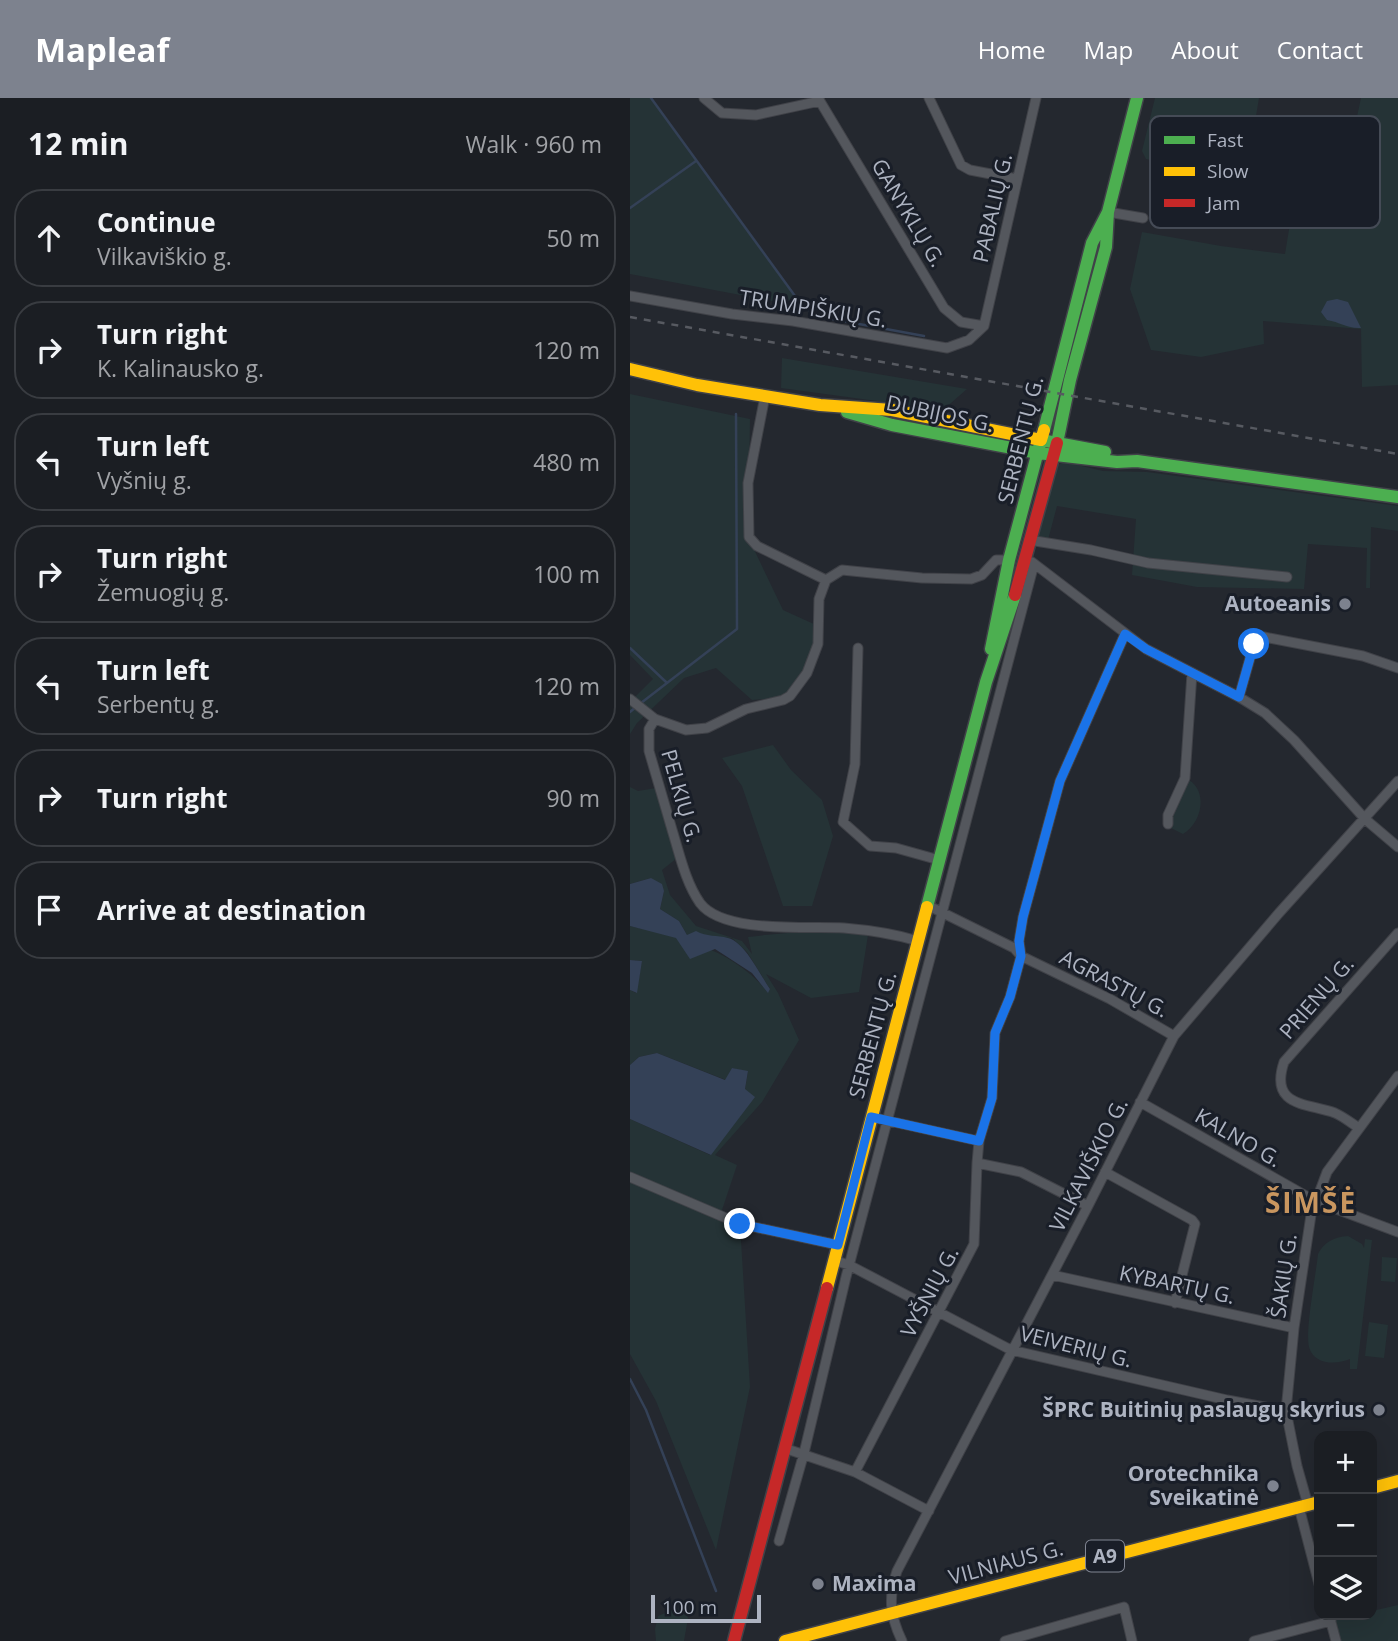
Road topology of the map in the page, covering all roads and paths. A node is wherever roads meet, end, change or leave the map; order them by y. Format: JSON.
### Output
{"nodes":[{"id":1,"x":704,"y":98,"type":"edge"},
{"id":2,"x":929,"y":98,"type":"edge"},
{"id":3,"x":1036,"y":98,"type":"edge"},
{"id":4,"x":1138,"y":98,"type":"edge"},
{"id":5,"x":819,"y":100,"type":"edge"},
{"id":6,"x":1017,"y":179,"type":"junction"},
{"id":7,"x":1108,"y":212,"type":"junction"},
{"id":8,"x":1143,"y":218,"type":"dead end"},
{"id":9,"x":630,"y":296,"type":"edge"},
{"id":10,"x":984,"y":326,"type":"junction"},
{"id":11,"x":630,"y":369,"type":"edge"},
{"id":12,"x":765,"y":396,"type":"junction"},
{"id":13,"x":1039,"y":447,"type":"junction"},
{"id":14,"x":1055,"y":449,"type":"junction"},
{"id":15,"x":1398,"y":497,"type":"edge"},
{"id":16,"x":1029,"y":540,"type":"junction"},
{"id":17,"x":1009,"y":560,"type":"junction"},
{"id":18,"x":1030,"y":560,"type":"junction"},
{"id":19,"x":1287,"y":577,"type":"dead end"},
{"id":20,"x":826,"y":580,"type":"junction"},
{"id":21,"x":1125,"y":634,"type":"junction"},
{"id":22,"x":858,"y":648,"type":"dead end"},
{"id":23,"x":1398,"y":668,"type":"edge"},
{"id":24,"x":1192,"y":673,"type":"junction"},
{"id":25,"x":986,"y":682,"type":"junction"},
{"id":26,"x":1239,"y":697,"type":"junction"},
{"id":27,"x":632,"y":701,"type":"edge"},
{"id":28,"x":655,"y":719,"type":"junction"},
{"id":29,"x":1398,"y":781,"type":"edge"},
{"id":30,"x":1365,"y":819,"type":"junction"},
{"id":31,"x":1168,"y":824,"type":"dead end"},
{"id":32,"x":1398,"y":847,"type":"edge"},
{"id":33,"x":939,"y":860,"type":"junction"},
{"id":34,"x":927,"y":905,"type":"junction"},
{"id":35,"x":943,"y":912,"type":"junction"},
{"id":36,"x":1398,"y":933,"type":"edge"},
{"id":37,"x":918,"y":941,"type":"junction"},
{"id":38,"x":1021,"y":956,"type":"junction"},
{"id":39,"x":1174,"y":1036,"type":"junction"},
{"id":40,"x":1398,"y":1076,"type":"edge"},
{"id":41,"x":1140,"y":1102,"type":"junction"},
{"id":42,"x":871,"y":1117,"type":"junction"},
{"id":43,"x":887,"y":1121,"type":"junction"},
{"id":44,"x":1359,"y":1128,"type":"junction"},
{"id":45,"x":979,"y":1141,"type":"junction"},
{"id":46,"x":976,"y":1163,"type":"junction"},
{"id":47,"x":1105,"y":1172,"type":"junction"},
{"id":48,"x":630,"y":1177,"type":"edge"},
{"id":49,"x":1315,"y":1201,"type":"junction"},
{"id":50,"x":1088,"y":1206,"type":"junction"},
{"id":51,"x":1398,"y":1232,"type":"edge"},
{"id":52,"x":838,"y":1245,"type":"junction"},
{"id":53,"x":834,"y":1260,"type":"junction"},
{"id":54,"x":849,"y":1265,"type":"junction"},
{"id":55,"x":1052,"y":1275,"type":"junction"},
{"id":56,"x":1175,"y":1303,"type":"junction"},
{"id":57,"x":939,"y":1312,"type":"junction"},
{"id":58,"x":1294,"y":1328,"type":"junction"},
{"id":59,"x":1011,"y":1350,"type":"junction"},
{"id":60,"x":1286,"y":1411,"type":"junction"},
{"id":61,"x":784,"y":1448,"type":"junction"},
{"id":62,"x":804,"y":1453,"type":"junction"},
{"id":63,"x":855,"y":1472,"type":"junction"},
{"id":64,"x":1398,"y":1481,"type":"edge"},
{"id":65,"x":1377,"y":1487,"type":"edge"},
{"id":66,"x":1309,"y":1504,"type":"edge"},
{"id":67,"x":929,"y":1511,"type":"junction"},
{"id":68,"x":779,"y":1541,"type":"dead end"},
{"id":69,"x":1316,"y":1557,"type":"edge"},
{"id":70,"x":891,"y":1613,"type":"junction"},
{"id":71,"x":1323,"y":1620,"type":"edge"},
{"id":72,"x":1331,"y":1620,"type":"edge"},
{"id":73,"x":734,"y":1641,"type":"edge"},
{"id":74,"x":785,"y":1641,"type":"edge"},
{"id":75,"x":902,"y":1641,"type":"edge"},
{"id":76,"x":1005,"y":1641,"type":"edge"},
{"id":77,"x":1132,"y":1641,"type":"edge"},
{"id":78,"x":1254,"y":1641,"type":"edge"},
{"id":79,"x":1336,"y":1641,"type":"edge"}],
"edges":[{"from":1,"to":5,"type":"street"},
{"from":2,"to":6,"type":"street"},
{"from":3,"to":6,"type":"street","name":"PABALIŲ G."},
{"from":4,"to":7,"type":"main road","name":"SERBENTŲ G."},
{"from":5,"to":10,"type":"street","name":"GANYKLŲ G."},
{"from":6,"to":10,"type":"street","name":"PABALIŲ G."},
{"from":7,"to":8,"type":"street"},
{"from":7,"to":13,"type":"main road","name":"SERBENTŲ G."},
{"from":7,"to":14,"type":"main road","name":"SERBENTŲ G."},
{"from":9,"to":10,"type":"street","name":"TRUMPIŠKIŲ G."},
{"from":11,"to":12,"type":"main road","name":"DUBIJOS G."},
{"from":12,"to":13,"type":"main road","name":"DUBIJOS G."},
{"from":12,"to":20,"type":"street"},
{"from":13,"to":14,"type":"main road","name":"DUBIJOS G."},
{"from":13,"to":17,"type":"main road","name":"SERBENTŲ G."},
{"from":14,"to":15,"type":"main road","name":"DUBIJOS G."},
{"from":14,"to":16,"type":"main road","name":"SERBENTŲ G."},
{"from":16,"to":18,"type":"main road","name":"SERBENTŲ G."},
{"from":16,"to":19,"type":"street"},
{"from":17,"to":20,"type":"street"},
{"from":17,"to":25,"type":"main road","name":"SERBENTŲ G."},
{"from":18,"to":21,"type":"street"},
{"from":18,"to":25,"type":"main road","name":"SERBENTŲ G."},
{"from":18,"to":35,"type":"street"},
{"from":20,"to":28,"type":"street","name":"PELKIŲ G."},
{"from":21,"to":24,"type":"street"},
{"from":21,"to":38,"type":"street","name":"VYŠNIŲ G."},
{"from":22,"to":33,"type":"street"},
{"from":23,"to":26,"type":"street"},
{"from":24,"to":26,"type":"street"},
{"from":24,"to":31,"type":"street"},
{"from":25,"to":33,"type":"main road","name":"SERBENTŲ G."},
{"from":26,"to":30,"type":"street"},
{"from":27,"to":28,"type":"street"},
{"from":28,"to":37,"type":"street","name":"PELKIŲ G."},
{"from":29,"to":30,"type":"street","name":"VILKAVIŠKIO G."},
{"from":30,"to":32,"type":"street"},
{"from":30,"to":39,"type":"street","name":"VILKAVIŠKIO G."},
{"from":33,"to":34,"type":"main road","name":"SERBENTŲ G."},
{"from":34,"to":35,"type":"street","name":"AGRASTŲ G."},
{"from":34,"to":37,"type":"main road","name":"SERBENTŲ G."},
{"from":35,"to":38,"type":"street","name":"AGRASTŲ G."},
{"from":35,"to":43,"type":"street"},
{"from":36,"to":44,"type":"street","name":"PRIENŲ G."},
{"from":37,"to":42,"type":"main road","name":"SERBENTŲ G."},
{"from":38,"to":39,"type":"street","name":"AGRASTŲ G."},
{"from":38,"to":45,"type":"street","name":"VYŠNIŲ G."},
{"from":39,"to":41,"type":"street","name":"VILKAVIŠKIO G."},
{"from":40,"to":44,"type":"street","name":"ŠAKIŲ G."},
{"from":41,"to":47,"type":"street","name":"VILKAVIŠKIO G."},
{"from":41,"to":49,"type":"street","name":"KALNO G."},
{"from":42,"to":43,"type":"street"},
{"from":42,"to":52,"type":"main road","name":"SERBENTŲ G."},
{"from":43,"to":45,"type":"street"},
{"from":43,"to":54,"type":"street"},
{"from":44,"to":49,"type":"street","name":"ŠAKIŲ G."},
{"from":45,"to":46,"type":"street","name":"VYŠNIŲ G."},
{"from":46,"to":50,"type":"street"},
{"from":46,"to":57,"type":"street","name":"VYŠNIŲ G."},
{"from":47,"to":50,"type":"street","name":"VILKAVIŠKIO G."},
{"from":47,"to":56,"type":"street"},
{"from":48,"to":52,"type":"street"},
{"from":49,"to":51,"type":"street","name":"KALNO G."},
{"from":49,"to":58,"type":"street","name":"ŠAKIŲ G."},
{"from":50,"to":55,"type":"street","name":"VILKAVIŠKIO G."},
{"from":52,"to":53,"type":"main road","name":"SERBENTŲ G."},
{"from":53,"to":54,"type":"street","name":"VEIVERIŲ G."},
{"from":53,"to":61,"type":"main road","name":"SERBENTŲ G."},
{"from":54,"to":57,"type":"street","name":"VEIVERIŲ G."},
{"from":54,"to":62,"type":"street"},
{"from":55,"to":56,"type":"street","name":"KYBARTŲ G."},
{"from":55,"to":59,"type":"street","name":"VILKAVIŠKIO G."},
{"from":56,"to":58,"type":"street","name":"KYBARTŲ G."},
{"from":57,"to":59,"type":"street","name":"VEIVERIŲ G."},
{"from":57,"to":63,"type":"street","name":"VYŠNIŲ G."},
{"from":58,"to":60,"type":"street","name":"ŠAKIŲ G."},
{"from":59,"to":60,"type":"street","name":"VEIVERIŲ G."},
{"from":59,"to":67,"type":"street","name":"VILKAVIŠKIO G."},
{"from":60,"to":66,"type":"street","name":"ŠAKIŲ G."},
{"from":61,"to":62,"type":"street"},
{"from":61,"to":73,"type":"main road","name":"SERBENTŲ G."},
{"from":62,"to":63,"type":"street"},
{"from":62,"to":68,"type":"street"},
{"from":63,"to":67,"type":"street"},
{"from":64,"to":65,"type":"main road"},
{"from":66,"to":69,"type":"street","name":"ŠAKIŲ G."},
{"from":66,"to":70,"type":"main road","name":"VILNIAUS G.","number":"A9"},
{"from":67,"to":70,"type":"street","name":"VILKAVIŠKIO G."},
{"from":70,"to":74,"type":"main road","name":"VILNIAUS G.","number":"A9"},
{"from":70,"to":75,"type":"street"},
{"from":71,"to":78,"type":"street"},
{"from":72,"to":79,"type":"street"},
{"from":76,"to":77,"type":"street"}]}
